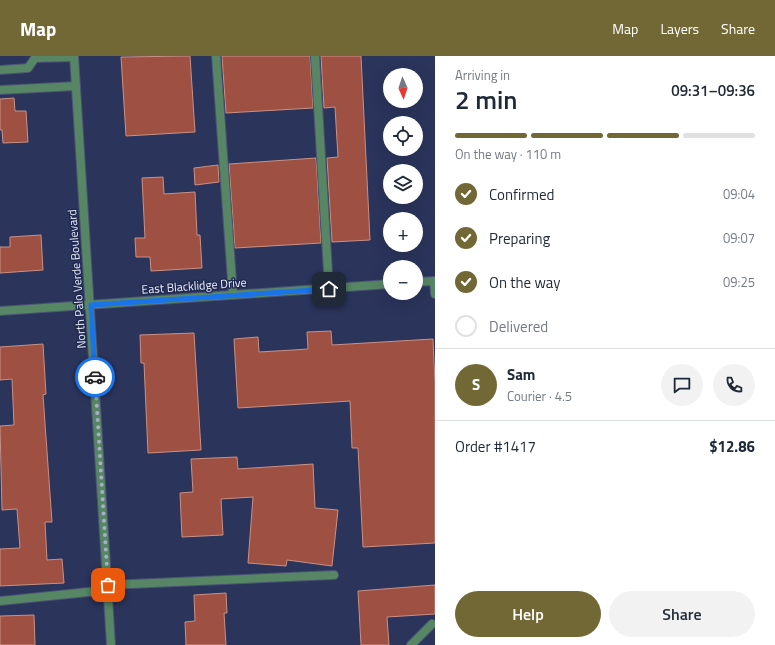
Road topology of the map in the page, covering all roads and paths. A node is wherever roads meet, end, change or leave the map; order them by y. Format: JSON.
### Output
{"nodes":[{"id":1,"x":74,"y":56,"type":"edge"},
{"id":2,"x":216,"y":56,"type":"edge"},
{"id":3,"x":315,"y":56,"type":"edge"},
{"id":4,"x":0,"y":70,"type":"edge"},
{"id":5,"x":76,"y":86,"type":"junction"},
{"id":6,"x":0,"y":90,"type":"edge"},
{"id":7,"x":435,"y":281,"type":"edge"},
{"id":8,"x":423,"y":282,"type":"edge"},
{"id":9,"x":383,"y":285,"type":"edge"},
{"id":10,"x":329,"y":289,"type":"junction"},
{"id":11,"x":435,"y":294,"type":"edge"},
{"id":12,"x":233,"y":295,"type":"junction"},
{"id":13,"x":91,"y":305,"type":"junction"},
{"id":14,"x":0,"y":311,"type":"edge"},
{"id":15,"x":334,"y":575,"type":"dead end"},
{"id":16,"x":108,"y":588,"type":"junction"},
{"id":17,"x":0,"y":601,"type":"edge"},
{"id":18,"x":432,"y":624,"type":"dead end"},
{"id":19,"x":111,"y":645,"type":"edge"},
{"id":20,"x":410,"y":645,"type":"edge"}],
"edges":[{"from":1,"to":4,"type":"street"},
{"from":1,"to":5,"type":"street","name":"North Palo Verde Boulevard"},
{"from":2,"to":12,"type":"street"},
{"from":3,"to":10,"type":"street"},
{"from":5,"to":6,"type":"street"},
{"from":5,"to":13,"type":"street","name":"North Palo Verde Boulevard"},
{"from":7,"to":8,"type":"street"},
{"from":7,"to":11,"type":"street"},
{"from":9,"to":10,"type":"street","name":"East Blacklidge Drive"},
{"from":10,"to":12,"type":"street","name":"East Blacklidge Drive"},
{"from":12,"to":13,"type":"street","name":"East Blacklidge Drive"},
{"from":13,"to":14,"type":"street","name":"East Blacklidge Drive"},
{"from":13,"to":16,"type":"street","name":"North Palo Verde Boulevard"},
{"from":15,"to":16,"type":"street"},
{"from":16,"to":17,"type":"street"},
{"from":16,"to":19,"type":"street","name":"North Palo Verde Boulevard"},
{"from":18,"to":20,"type":"street"}]}
